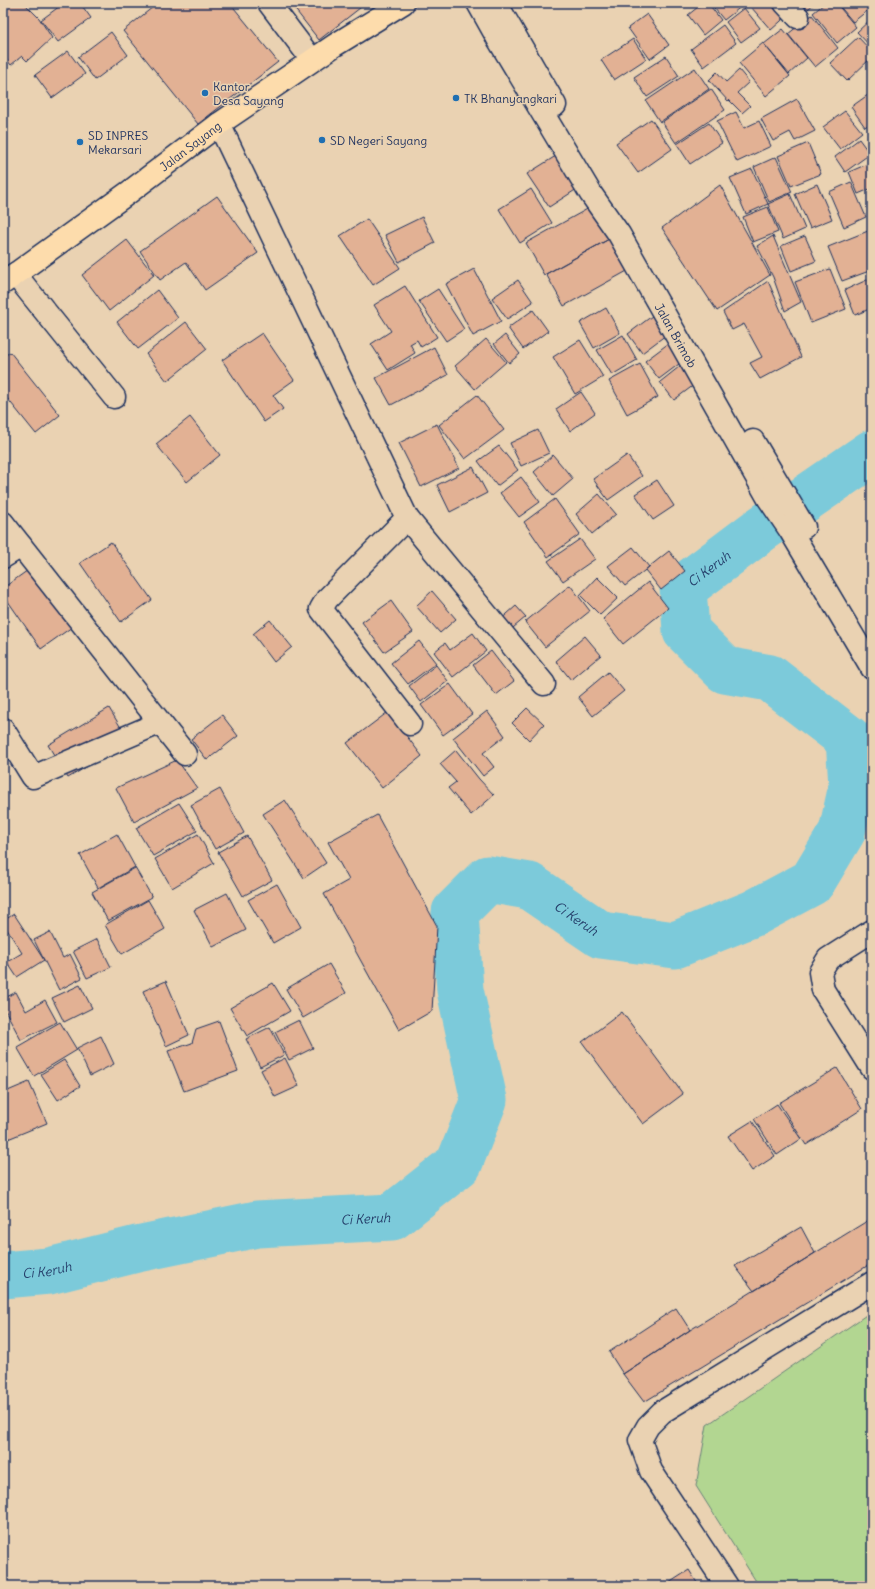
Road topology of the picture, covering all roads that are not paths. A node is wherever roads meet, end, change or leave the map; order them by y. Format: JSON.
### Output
{"nodes":[{"id":1,"x":269,"y":3,"type":"edge"},
{"id":2,"x":403,"y":3,"type":"edge"},
{"id":3,"x":478,"y":3,"type":"edge"},
{"id":4,"x":496,"y":3,"type":"edge"},
{"id":5,"x":312,"y":60,"type":"junction"},
{"id":6,"x":219,"y":124,"type":"junction"},
{"id":7,"x":9,"y":278,"type":"edge"},
{"id":8,"x":114,"y":397,"type":"dead end"},
{"id":9,"x":776,"y":495,"type":"junction"},
{"id":10,"x":407,"y":518,"type":"junction"},
{"id":11,"x":3,"y":523,"type":"edge"},
{"id":12,"x":796,"y":526,"type":"junction"},
{"id":13,"x":12,"y":551,"type":"edge"},
{"id":14,"x":872,"y":639,"type":"edge"},
{"id":15,"x":872,"y":668,"type":"edge"},
{"id":16,"x":544,"y":684,"type":"dead end"},
{"id":17,"x":159,"y":723,"type":"junction"},
{"id":18,"x":410,"y":724,"type":"dead end"},
{"id":19,"x":3,"y":728,"type":"edge"},
{"id":20,"x":185,"y":754,"type":"dead end"},
{"id":21,"x":872,"y":931,"type":"edge"},
{"id":22,"x":872,"y":1068,"type":"edge"},
{"id":23,"x":872,"y":1283,"type":"edge"},
{"id":24,"x":727,"y":1586,"type":"edge"}],
"edges":[{"from":1,"to":5,"type":"street"},
{"from":2,"to":5,"type":"main road","name":"Jalan Sayang"},
{"from":3,"to":9,"type":"street","name":"Jalan Brimob"},
{"from":4,"to":9,"type":"street","name":"Jalan Brimob"},
{"from":5,"to":6,"type":"main road","name":"Jalan Sayang"},
{"from":6,"to":7,"type":"main road","name":"Jalan Sayang"},
{"from":6,"to":10,"type":"street"},
{"from":7,"to":8,"type":"street"},
{"from":9,"to":12,"type":"street","name":"Jalan Brimob"},
{"from":10,"to":16,"type":"street"},
{"from":10,"to":18,"type":"street"},
{"from":11,"to":13,"type":"street"},
{"from":12,"to":14,"type":"street","name":"Jalan Brimob"},
{"from":12,"to":15,"type":"street","name":"Jalan Brimob"},
{"from":13,"to":17,"type":"street"},
{"from":17,"to":19,"type":"street"},
{"from":17,"to":20,"type":"street"},
{"from":21,"to":22,"type":"street"},
{"from":23,"to":24,"type":"street"}]}
